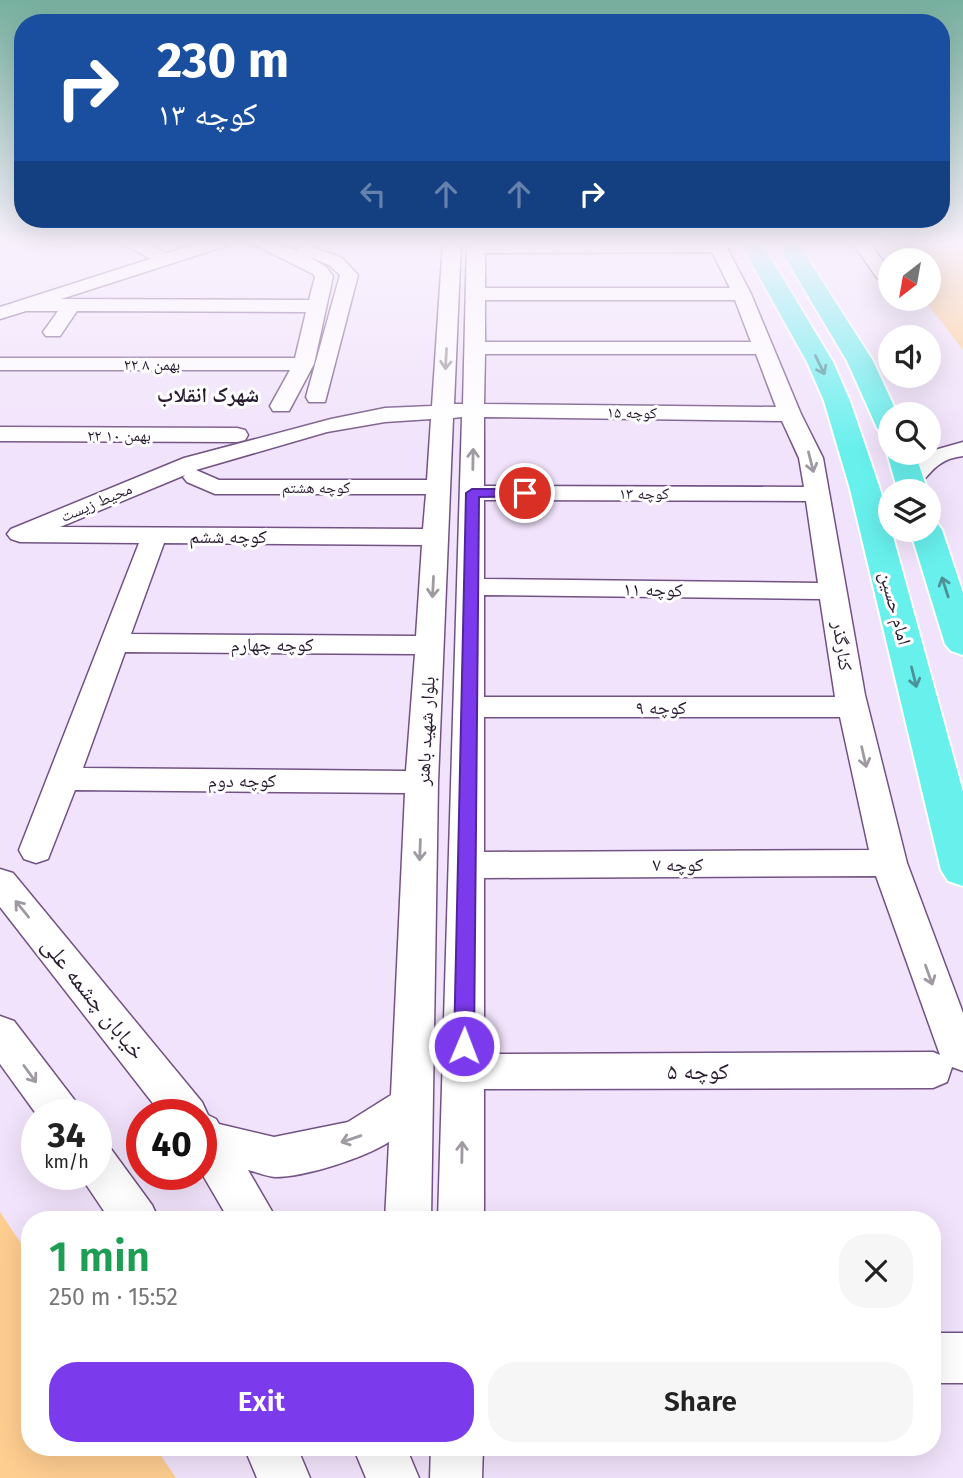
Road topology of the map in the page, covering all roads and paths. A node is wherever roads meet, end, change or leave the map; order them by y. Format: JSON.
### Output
{"nodes":[{"id":1,"x":68,"y":311,"type":"edge"},
{"id":2,"x":317,"y":311,"type":"edge"},
{"id":3,"x":345,"y":311,"type":"edge"},
{"id":4,"x":462,"y":311,"type":"edge"},
{"id":5,"x":475,"y":311,"type":"edge"},
{"id":6,"x":749,"y":311,"type":"edge"},
{"id":7,"x":790,"y":311,"type":"edge"},
{"id":8,"x":829,"y":311,"type":"edge"},
{"id":9,"x":54,"y":332,"type":"dead end"},
{"id":10,"x":475,"y":348,"type":"junction"},
{"id":11,"x":765,"y":348,"type":"junction"},
{"id":12,"x":0,"y":364,"type":"edge"},
{"id":13,"x":304,"y":364,"type":"junction"},
{"id":14,"x":334,"y":399,"type":"junction"},
{"id":15,"x":880,"y":402,"type":"edge"},
{"id":16,"x":453,"y":408,"type":"junction"},
{"id":17,"x":790,"y":414,"type":"junction"},
{"id":18,"x":264,"y":419,"type":"junction"},
{"id":19,"x":324,"y":427,"type":"junction"},
{"id":20,"x":0,"y":434,"type":"edge"},
{"id":21,"x":955,"y":443,"type":"edge"},
{"id":22,"x":193,"y":470,"type":"junction"},
{"id":23,"x":916,"y":479,"type":"edge"},
{"id":24,"x":439,"y":487,"type":"junction"},
{"id":25,"x":472,"y":493,"type":"junction"},
{"id":26,"x":816,"y":494,"type":"junction"},
{"id":27,"x":155,"y":536,"type":"junction"},
{"id":28,"x":436,"y":537,"type":"junction"},
{"id":29,"x":10,"y":538,"type":"edge"},
{"id":30,"x":930,"y":542,"type":"edge"},
{"id":31,"x":471,"y":587,"type":"junction"},
{"id":32,"x":834,"y":591,"type":"junction"},
{"id":33,"x":114,"y":643,"type":"junction"},
{"id":34,"x":963,"y":644,"type":"edge"},
{"id":35,"x":430,"y":645,"type":"junction"},
{"id":36,"x":853,"y":707,"type":"junction"},
{"id":37,"x":469,"y":708,"type":"junction"},
{"id":38,"x":62,"y":779,"type":"junction"},
{"id":39,"x":422,"y":782,"type":"junction"},
{"id":40,"x":36,"y":850,"type":"dead end"},
{"id":41,"x":890,"y":863,"type":"junction"},
{"id":42,"x":466,"y":865,"type":"junction"},
{"id":43,"x":963,"y":870,"type":"edge"},
{"id":44,"x":0,"y":882,"type":"edge"},
{"id":45,"x":0,"y":1033,"type":"edge"},
{"id":46,"x":948,"y":1062,"type":"edge"},
{"id":47,"x":463,"y":1072,"type":"junction"},
{"id":48,"x":49,"y":1099,"type":"edge"},
{"id":49,"x":175,"y":1099,"type":"edge"},
{"id":50,"x":410,"y":1106,"type":"junction"},
{"id":51,"x":217,"y":1136,"type":"edge"},
{"id":52,"x":217,"y":1159,"type":"edge"},
{"id":53,"x":112,"y":1186,"type":"edge"},
{"id":54,"x":130,"y":1211,"type":"edge"},
{"id":55,"x":249,"y":1211,"type":"edge"},
{"id":56,"x":408,"y":1211,"type":"edge"},
{"id":57,"x":461,"y":1211,"type":"edge"},
{"id":58,"x":941,"y":1358,"type":"edge"},
{"id":59,"x":963,"y":1358,"type":"edge"},
{"id":60,"x":274,"y":1456,"type":"edge"},
{"id":61,"x":383,"y":1456,"type":"edge"},
{"id":62,"x":457,"y":1456,"type":"edge"},
{"id":63,"x":284,"y":1478,"type":"edge"},
{"id":64,"x":393,"y":1478,"type":"edge"},
{"id":65,"x":456,"y":1478,"type":"edge"}],
"edges":[{"from":1,"to":9,"type":"street"},
{"from":2,"to":13,"type":"street"},
{"from":3,"to":14,"type":"street"},
{"from":4,"to":16,"type":"street","name":"بلوار شهید باهنر","one_way":true},
{"from":5,"to":10,"type":"street","name":"بلوار شهید باهنر"},
{"from":6,"to":11,"type":"street","name":"کنارگذر"},
{"from":7,"to":43,"type":"main road","name":"امام حسین","one_way":true},
{"from":8,"to":15,"type":"main road"},
{"from":10,"to":11,"type":"street"},
{"from":10,"to":16,"type":"street","name":"بلوار شهید باهنر"},
{"from":11,"to":17,"type":"street","name":"کنارگذر"},
{"from":12,"to":13,"type":"street","name":"۲۲ بهمن ۸"},
{"from":13,"to":18,"type":"street"},
{"from":14,"to":16,"type":"street"},
{"from":14,"to":18,"type":"street"},
{"from":14,"to":19,"type":"street"},
{"from":16,"to":17,"type":"street","name":"کوچه ۱۵"},
{"from":16,"to":19,"type":"street"},
{"from":16,"to":24,"type":"street","name":"بلوار شهید باهنر"},
{"from":25,"to":16,"type":"street","name":"بلوار شهید باهنر","one_way":true},
{"from":17,"to":26,"type":"street","name":"کنارگذر","one_way":true},
{"from":18,"to":19,"type":"street"},
{"from":18,"to":20,"type":"street","name":"۲۲ بهمن ۱۰"},
{"from":18,"to":22,"type":"street","name":"محیط زیست"},
{"from":19,"to":22,"type":"street","name":"محیط زیست"},
{"from":21,"to":23,"type":"street"},
{"from":22,"to":24,"type":"street","name":"کوچه هشتم"},
{"from":22,"to":29,"type":"street","name":"محیط زیست"},
{"from":24,"to":28,"type":"street","name":"بلوار شهید باهنر"},
{"from":25,"to":26,"type":"street","name":"کوچه ۱۳"},
{"from":25,"to":31,"type":"street","name":"بلوار شهید باهنر"},
{"from":26,"to":32,"type":"street","name":"کنارگذر"},
{"from":27,"to":28,"type":"street","name":"کوچه ششم"},
{"from":27,"to":29,"type":"street","name":"کوچه ششم"},
{"from":27,"to":33,"type":"street"},
{"from":28,"to":35,"type":"street","name":"بلوار شهید باهنر","one_way":true},
{"from":34,"to":30,"type":"main road","one_way":true},
{"from":31,"to":32,"type":"street","name":"کوچه ۱۱"},
{"from":31,"to":37,"type":"street","name":"بلوار شهید باهنر"},
{"from":32,"to":36,"type":"street","name":"کنارگذر"},
{"from":33,"to":35,"type":"street","name":"کوچه چهارم"},
{"from":33,"to":38,"type":"street"},
{"from":35,"to":39,"type":"street","name":"بلوار شهید باهنر"},
{"from":36,"to":37,"type":"street","name":"کوچه ۹"},
{"from":36,"to":41,"type":"street","name":"کنارگذر","one_way":true},
{"from":37,"to":42,"type":"street","name":"بلوار شهید باهنر"},
{"from":38,"to":39,"type":"street","name":"کوچه دوم"},
{"from":38,"to":40,"type":"street"},
{"from":39,"to":50,"type":"street","name":"بلوار شهید باهنر","one_way":true},
{"from":41,"to":42,"type":"street","name":"کوچه ۷"},
{"from":41,"to":46,"type":"street","name":"کنارگذر","one_way":true},
{"from":42,"to":47,"type":"street","name":"بلوار شهید باهنر"},
{"from":49,"to":44,"type":"street","name":"خیابان چشمه علی","one_way":true},
{"from":45,"to":48,"type":"street","one_way":true},
{"from":46,"to":47,"type":"street","name":"کوچه ۵"},
{"from":57,"to":47,"type":"street","name":"بلوار شهید باهنر","one_way":true},
{"from":50,"to":51,"type":"street","one_way":true},
{"from":50,"to":56,"type":"street","name":"بلوار شهید باهنر"},
{"from":52,"to":55,"type":"street","name":"خیابان چشمه علی"},
{"from":53,"to":54,"type":"street"},
{"from":58,"to":59,"type":"street"},
{"from":60,"to":63,"type":"street"},
{"from":61,"to":64,"type":"street"},
{"from":62,"to":65,"type":"street"}]}
